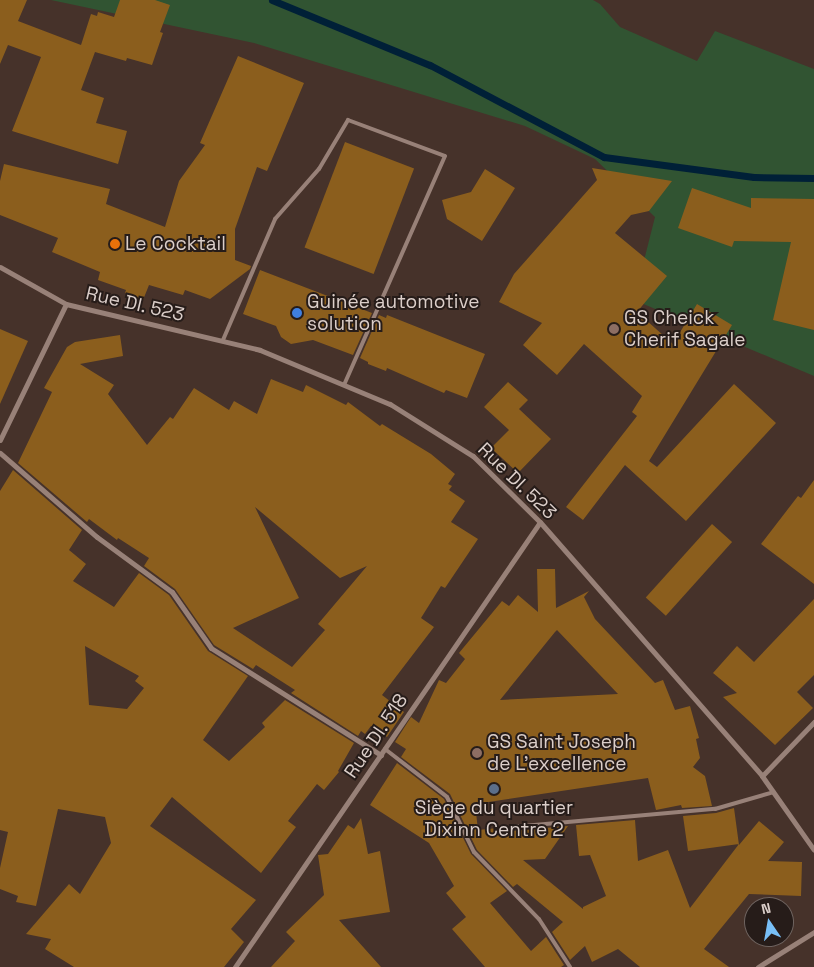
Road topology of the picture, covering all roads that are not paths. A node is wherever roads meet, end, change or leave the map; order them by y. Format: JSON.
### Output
{"nodes":[{"id":1,"x":0,"y":267,"type":"edge"},
{"id":2,"x":66,"y":304,"type":"junction"},
{"id":3,"x":223,"y":340,"type":"junction"},
{"id":4,"x":344,"y":385,"type":"junction"},
{"id":5,"x":0,"y":440,"type":"edge"},
{"id":6,"x":0,"y":453,"type":"edge"},
{"id":7,"x":540,"y":522,"type":"junction"},
{"id":8,"x":814,"y":722,"type":"edge"},
{"id":9,"x":385,"y":749,"type":"junction"},
{"id":10,"x":381,"y":755,"type":"junction"},
{"id":11,"x":762,"y":776,"type":"junction"},
{"id":12,"x":775,"y":792,"type":"junction"},
{"id":13,"x":512,"y":827,"type":"dead end"},
{"id":14,"x":814,"y":850,"type":"edge"},
{"id":15,"x":814,"y":932,"type":"edge"},
{"id":16,"x":235,"y":967,"type":"edge"},
{"id":17,"x":570,"y":967,"type":"edge"},
{"id":18,"x":758,"y":967,"type":"edge"}],
"edges":[{"from":1,"to":2,"type":"street","name":"Rue DI. 523"},
{"from":2,"to":3,"type":"street","name":"Rue DI. 523"},
{"from":2,"to":5,"type":"street"},
{"from":3,"to":4,"type":"street","name":"Rue DI. 523"},
{"from":3,"to":4,"type":"lane"},
{"from":4,"to":7,"type":"street","name":"Rue DI. 523"},
{"from":6,"to":10,"type":"street"},
{"from":7,"to":9,"type":"street","name":"Rue DI. 518"},
{"from":7,"to":11,"type":"street","name":"Rue DI. 523"},
{"from":8,"to":11,"type":"street"},
{"from":9,"to":10,"type":"street","name":"Rue DI. 518"},
{"from":9,"to":17,"type":"lane"},
{"from":10,"to":16,"type":"street","name":"Rue DI. 518"},
{"from":11,"to":12,"type":"street","name":"Rue DI. 523"},
{"from":12,"to":13,"type":"lane"},
{"from":12,"to":14,"type":"street","name":"Rue DI. 523"},
{"from":15,"to":18,"type":"street"}]}
